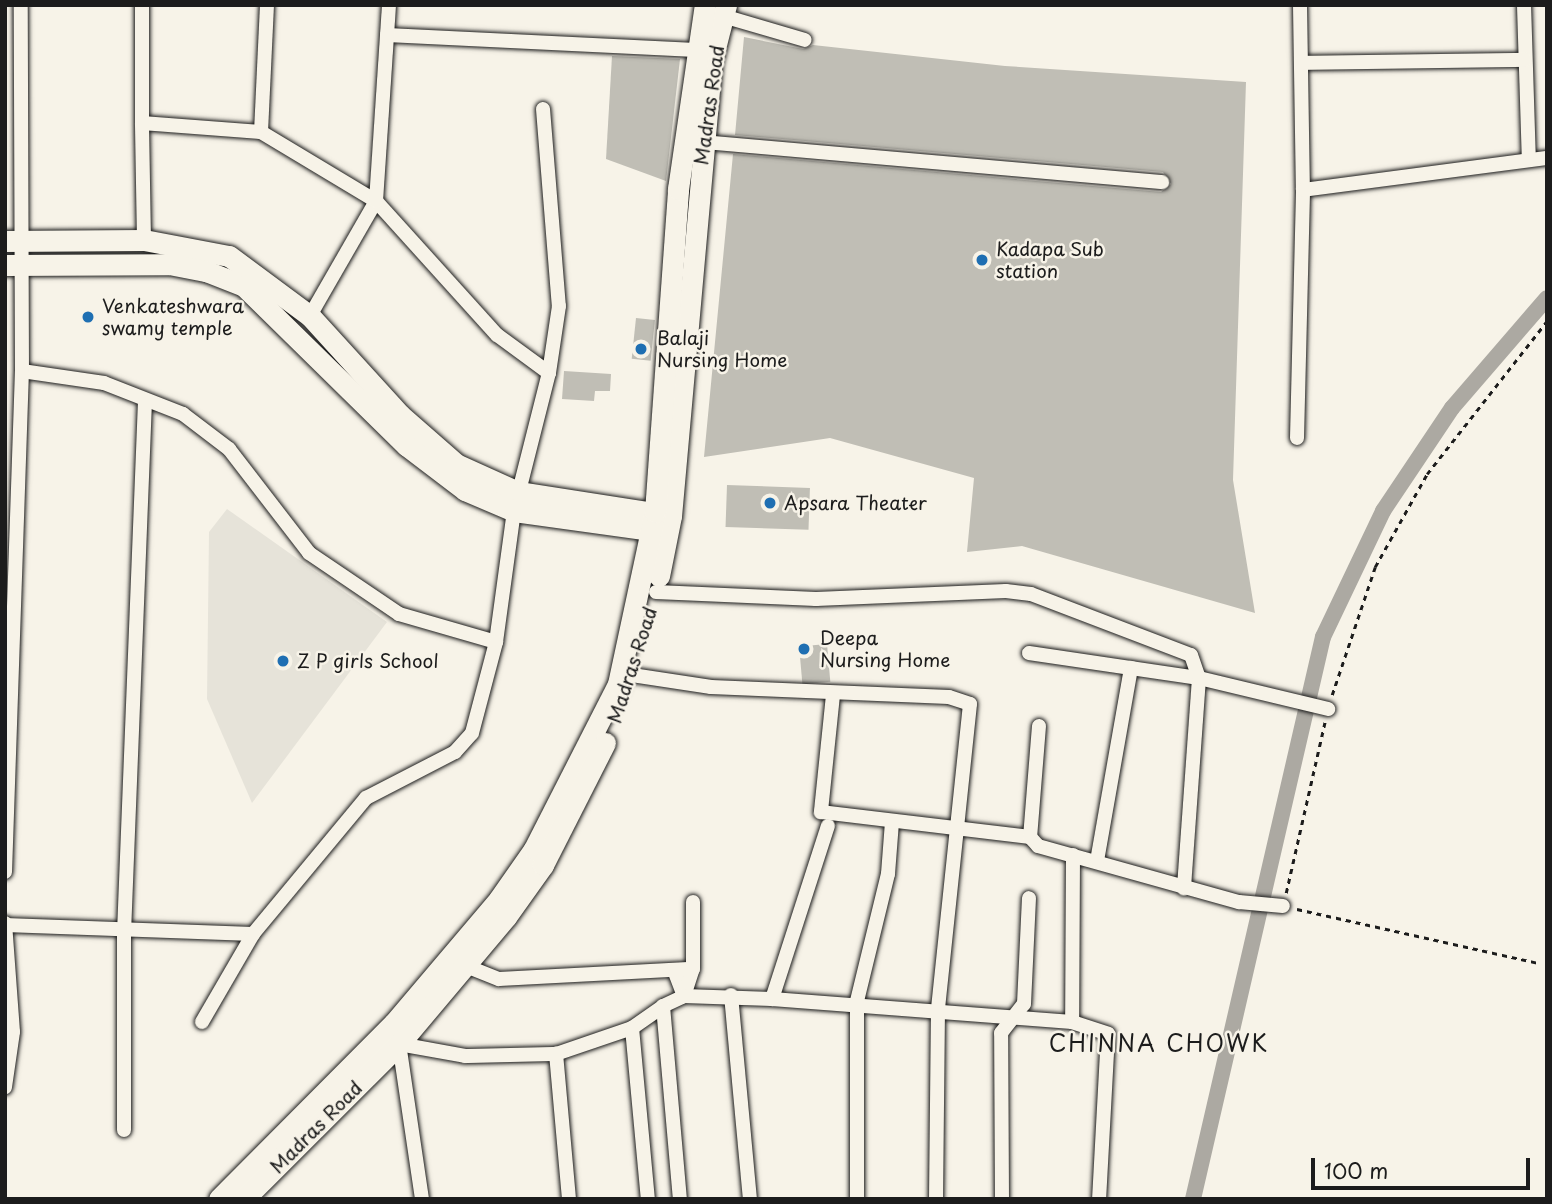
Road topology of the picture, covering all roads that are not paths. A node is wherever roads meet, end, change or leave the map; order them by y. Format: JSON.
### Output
{"nodes":[{"id":1,"x":21,"y":5,"type":"edge"},
{"id":2,"x":142,"y":5,"type":"edge"},
{"id":3,"x":267,"y":5,"type":"edge"},
{"id":4,"x":389,"y":5,"type":"edge"},
{"id":5,"x":1300,"y":5,"type":"edge"},
{"id":6,"x":1524,"y":5,"type":"edge"},
{"id":7,"x":718,"y":9,"type":"edge"},
{"id":8,"x":387,"y":35,"type":"junction"},
{"id":9,"x":806,"y":40,"type":"dead end"},
{"id":10,"x":696,"y":50,"type":"junction"},
{"id":11,"x":1525,"y":60,"type":"junction"},
{"id":12,"x":1301,"y":62,"type":"junction"},
{"id":13,"x":5,"y":108,"type":"edge"},
{"id":14,"x":22,"y":109,"type":"junction"},
{"id":15,"x":543,"y":109,"type":"dead end"},
{"id":16,"x":142,"y":123,"type":"junction"},
{"id":17,"x":261,"y":132,"type":"junction"},
{"id":18,"x":703,"y":142,"type":"junction"},
{"id":19,"x":1547,"y":159,"type":"edge"},
{"id":20,"x":1529,"y":160,"type":"junction"},
{"id":21,"x":1162,"y":183,"type":"dead end"},
{"id":22,"x":1303,"y":190,"type":"junction"},
{"id":23,"x":376,"y":201,"type":"junction"},
{"id":24,"x":144,"y":240,"type":"junction"},
{"id":25,"x":15,"y":241,"type":"edge"},
{"id":26,"x":15,"y":265,"type":"edge"},
{"id":27,"x":310,"y":316,"type":"junction"},
{"id":28,"x":22,"y":371,"type":"junction"},
{"id":29,"x":549,"y":373,"type":"junction"},
{"id":30,"x":145,"y":401,"type":"junction"},
{"id":31,"x":1297,"y":438,"type":"dead end"},
{"id":32,"x":516,"y":502,"type":"junction"},
{"id":33,"x":662,"y":523,"type":"junction"},
{"id":34,"x":656,"y":592,"type":"junction"},
{"id":35,"x":496,"y":642,"type":"junction"},
{"id":36,"x":1029,"y":653,"type":"dead end"},
{"id":37,"x":1130,"y":668,"type":"junction"},
{"id":38,"x":632,"y":675,"type":"junction"},
{"id":39,"x":1199,"y":678,"type":"junction"},
{"id":40,"x":833,"y":695,"type":"junction"},
{"id":41,"x":1328,"y":709,"type":"road end"},
{"id":42,"x":1039,"y":726,"type":"dead end"},
{"id":43,"x":6,"y":797,"type":"edge"},
{"id":44,"x":892,"y":822,"type":"junction"},
{"id":45,"x":828,"y":826,"type":"dead end"},
{"id":46,"x":955,"y":829,"type":"junction"},
{"id":47,"x":1030,"y":838,"type":"junction"},
{"id":48,"x":1073,"y":855,"type":"junction"},
{"id":49,"x":1097,"y":861,"type":"junction"},
{"id":50,"x":5,"y":872,"type":"edge"},
{"id":51,"x":1184,"y":888,"type":"junction"},
{"id":52,"x":1029,"y":898,"type":"dead end"},
{"id":53,"x":693,"y":902,"type":"dead end"},
{"id":54,"x":1283,"y":906,"type":"road end"},
{"id":55,"x":5,"y":924,"type":"edge"},
{"id":56,"x":124,"y":933,"type":"junction"},
{"id":57,"x":253,"y":934,"type":"junction"},
{"id":58,"x":462,"y":958,"type":"junction"},
{"id":59,"x":693,"y":969,"type":"junction"},
{"id":60,"x":674,"y":971,"type":"junction"},
{"id":61,"x":731,"y":995,"type":"junction"},
{"id":62,"x":684,"y":996,"type":"junction"},
{"id":63,"x":772,"y":999,"type":"junction"},
{"id":64,"x":857,"y":1001,"type":"junction"},
{"id":65,"x":663,"y":1006,"type":"junction"},
{"id":66,"x":938,"y":1009,"type":"junction"},
{"id":67,"x":1013,"y":1019,"type":"junction"},
{"id":68,"x":202,"y":1022,"type":"dead end"},
{"id":69,"x":1072,"y":1022,"type":"junction"},
{"id":70,"x":632,"y":1028,"type":"junction"},
{"id":71,"x":399,"y":1044,"type":"junction"},
{"id":72,"x":556,"y":1054,"type":"junction"},
{"id":73,"x":5,"y":1087,"type":"edge"},
{"id":74,"x":124,"y":1130,"type":"dead end"},
{"id":75,"x":219,"y":1199,"type":"edge"},
{"id":76,"x":244,"y":1199,"type":"edge"},
{"id":77,"x":422,"y":1199,"type":"edge"},
{"id":78,"x":569,"y":1199,"type":"edge"},
{"id":79,"x":648,"y":1199,"type":"edge"},
{"id":80,"x":680,"y":1199,"type":"edge"},
{"id":81,"x":750,"y":1199,"type":"edge"},
{"id":82,"x":857,"y":1199,"type":"edge"},
{"id":83,"x":936,"y":1199,"type":"edge"},
{"id":84,"x":1002,"y":1199,"type":"edge"},
{"id":85,"x":1099,"y":1199,"type":"edge"}],
"edges":[{"from":1,"to":14,"type":"street"},
{"from":2,"to":16,"type":"street"},
{"from":3,"to":17,"type":"street"},
{"from":4,"to":8,"type":"street"},
{"from":5,"to":12,"type":"street"},
{"from":6,"to":11,"type":"street"},
{"from":7,"to":9,"type":"street"},
{"from":7,"to":10,"type":"main road"},
{"from":7,"to":18,"type":"main road","name":"Madras Road"},
{"from":8,"to":10,"type":"street"},
{"from":8,"to":23,"type":"street"},
{"from":10,"to":33,"type":"main road"},
{"from":11,"to":12,"type":"street"},
{"from":11,"to":20,"type":"street"},
{"from":12,"to":22,"type":"street"},
{"from":13,"to":14,"type":"street"},
{"from":14,"to":25,"type":"street"},
{"from":15,"to":29,"type":"street"},
{"from":16,"to":17,"type":"street"},
{"from":16,"to":24,"type":"street"},
{"from":17,"to":23,"type":"street"},
{"from":18,"to":21,"type":"street"},
{"from":18,"to":33,"type":"main road","name":"Madras Road"},
{"from":19,"to":20,"type":"street"},
{"from":20,"to":22,"type":"street"},
{"from":22,"to":31,"type":"street"},
{"from":23,"to":27,"type":"street"},
{"from":23,"to":29,"type":"street"},
{"from":24,"to":25,"type":"main road"},
{"from":24,"to":27,"type":"main road"},
{"from":25,"to":26,"type":"street"},
{"from":26,"to":28,"type":"street"},
{"from":26,"to":32,"type":"main road"},
{"from":27,"to":32,"type":"main road"},
{"from":28,"to":30,"type":"street"},
{"from":28,"to":43,"type":"street"},
{"from":29,"to":32,"type":"street"},
{"from":30,"to":35,"type":"street"},
{"from":30,"to":56,"type":"street"},
{"from":32,"to":33,"type":"main road"},
{"from":32,"to":35,"type":"street"},
{"from":33,"to":34,"type":"main road","name":"Madras Road"},
{"from":33,"to":58,"type":"main road"},
{"from":34,"to":38,"type":"main road","name":"Madras Road"},
{"from":34,"to":39,"type":"street"},
{"from":35,"to":57,"type":"street"},
{"from":36,"to":37,"type":"street"},
{"from":37,"to":39,"type":"street"},
{"from":37,"to":49,"type":"street"},
{"from":38,"to":40,"type":"street"},
{"from":38,"to":58,"type":"main road","name":"Madras Road"},
{"from":39,"to":41,"type":"street"},
{"from":39,"to":51,"type":"street"},
{"from":40,"to":44,"type":"street"},
{"from":40,"to":46,"type":"street"},
{"from":42,"to":47,"type":"street"},
{"from":43,"to":50,"type":"street"},
{"from":44,"to":46,"type":"street"},
{"from":44,"to":64,"type":"street"},
{"from":45,"to":63,"type":"street"},
{"from":46,"to":47,"type":"street"},
{"from":46,"to":66,"type":"street"},
{"from":47,"to":48,"type":"street"},
{"from":48,"to":49,"type":"street"},
{"from":48,"to":69,"type":"street"},
{"from":49,"to":51,"type":"street"},
{"from":51,"to":54,"type":"street"},
{"from":52,"to":67,"type":"street"},
{"from":53,"to":59,"type":"street"},
{"from":55,"to":56,"type":"street"},
{"from":55,"to":73,"type":"street"},
{"from":56,"to":57,"type":"street"},
{"from":56,"to":74,"type":"street"},
{"from":57,"to":68,"type":"street"},
{"from":58,"to":60,"type":"street"},
{"from":58,"to":71,"type":"main road","name":"Madras Road"},
{"from":58,"to":75,"type":"main road"},
{"from":59,"to":60,"type":"street"},
{"from":59,"to":62,"type":"street"},
{"from":60,"to":62,"type":"street"},
{"from":61,"to":62,"type":"street"},
{"from":61,"to":63,"type":"street"},
{"from":61,"to":81,"type":"street"},
{"from":62,"to":65,"type":"street"},
{"from":63,"to":64,"type":"street"},
{"from":64,"to":66,"type":"street"},
{"from":64,"to":82,"type":"street"},
{"from":65,"to":70,"type":"street"},
{"from":65,"to":80,"type":"street"},
{"from":66,"to":67,"type":"street"},
{"from":66,"to":83,"type":"street"},
{"from":67,"to":69,"type":"street"},
{"from":67,"to":84,"type":"street"},
{"from":69,"to":85,"type":"street"},
{"from":70,"to":72,"type":"street"},
{"from":70,"to":79,"type":"street"},
{"from":71,"to":72,"type":"street"},
{"from":71,"to":76,"type":"main road","name":"Madras Road"},
{"from":71,"to":77,"type":"street"},
{"from":72,"to":78,"type":"street"}]}
